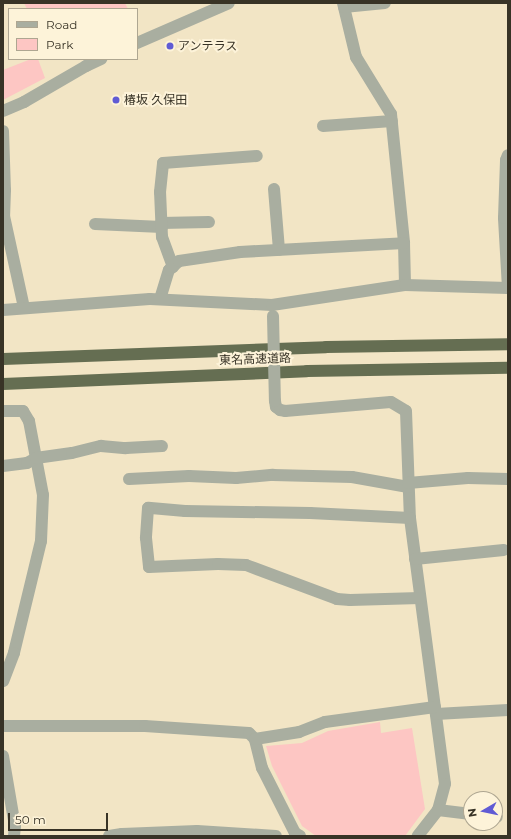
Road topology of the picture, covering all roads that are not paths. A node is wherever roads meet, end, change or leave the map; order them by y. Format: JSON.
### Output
{"nodes":[{"id":1,"x":229,"y":3,"type":"edge"},
{"id":2,"x":385,"y":3,"type":"edge"},
{"id":3,"x":343,"y":5,"type":"edge"},
{"id":4,"x":138,"y":43,"type":"edge"},
{"id":5,"x":98,"y":60,"type":"edge"},
{"id":6,"x":3,"y":111,"type":"edge"},
{"id":7,"x":392,"y":121,"type":"junction"},
{"id":8,"x":323,"y":126,"type":"dead end"},
{"id":9,"x":3,"y":131,"type":"edge"},
{"id":10,"x":508,"y":155,"type":"edge"},
{"id":11,"x":258,"y":156,"type":"dead end"},
{"id":12,"x":274,"y":189,"type":"dead end"},
{"id":13,"x":209,"y":222,"type":"dead end"},
{"id":14,"x":95,"y":224,"type":"dead end"},
{"id":15,"x":161,"y":225,"type":"junction"},
{"id":16,"x":404,"y":243,"type":"junction"},
{"id":17,"x":279,"y":250,"type":"junction"},
{"id":18,"x":173,"y":267,"type":"junction"},
{"id":19,"x":406,"y":285,"type":"junction"},
{"id":20,"x":508,"y":288,"type":"edge"},
{"id":21,"x":160,"y":299,"type":"junction"},
{"id":22,"x":24,"y":308,"type":"junction"},
{"id":23,"x":3,"y":310,"type":"edge"},
{"id":24,"x":273,"y":311,"type":"junction"},
{"id":25,"x":508,"y":344,"type":"edge"},
{"id":26,"x":3,"y":359,"type":"edge"},
{"id":27,"x":508,"y":368,"type":"edge"},
{"id":28,"x":3,"y":384,"type":"edge"},
{"id":29,"x":3,"y":411,"type":"edge"},
{"id":30,"x":162,"y":446,"type":"dead end"},
{"id":31,"x":36,"y":458,"type":"junction"},
{"id":32,"x":3,"y":466,"type":"edge"},
{"id":33,"x":129,"y":479,"type":"dead end"},
{"id":34,"x":508,"y":479,"type":"edge"},
{"id":35,"x":408,"y":485,"type":"junction"},
{"id":36,"x":410,"y":518,"type":"junction"},
{"id":37,"x":504,"y":550,"type":"dead end"},
{"id":38,"x":415,"y":559,"type":"junction"},
{"id":39,"x":420,"y":598,"type":"junction"},
{"id":40,"x":8,"y":653,"type":"edge"},
{"id":41,"x":3,"y":681,"type":"edge"},
{"id":42,"x":508,"y":710,"type":"edge"},
{"id":43,"x":435,"y":711,"type":"junction"},
{"id":44,"x":3,"y":726,"type":"edge"},
{"id":45,"x":255,"y":739,"type":"junction"},
{"id":46,"x":3,"y":756,"type":"edge"},
{"id":47,"x":438,"y":810,"type":"junction"},
{"id":48,"x":463,"y":813,"type":"edge"},
{"id":49,"x":298,"y":834,"type":"edge"},
{"id":50,"x":14,"y":836,"type":"edge"},
{"id":51,"x":109,"y":836,"type":"edge"},
{"id":52,"x":276,"y":836,"type":"edge"},
{"id":53,"x":418,"y":836,"type":"edge"}],
"edges":[{"from":1,"to":4,"type":"street"},
{"from":2,"to":3,"type":"street"},
{"from":3,"to":7,"type":"street"},
{"from":5,"to":6,"type":"street"},
{"from":7,"to":8,"type":"street"},
{"from":7,"to":16,"type":"street"},
{"from":9,"to":22,"type":"street"},
{"from":10,"to":20,"type":"street"},
{"from":11,"to":15,"type":"street"},
{"from":12,"to":17,"type":"street"},
{"from":13,"to":15,"type":"street"},
{"from":14,"to":15,"type":"street"},
{"from":15,"to":18,"type":"street"},
{"from":16,"to":17,"type":"street"},
{"from":16,"to":19,"type":"street"},
{"from":17,"to":18,"type":"street"},
{"from":18,"to":21,"type":"street"},
{"from":19,"to":20,"type":"street"},
{"from":19,"to":24,"type":"street"},
{"from":21,"to":22,"type":"street"},
{"from":21,"to":24,"type":"street"},
{"from":22,"to":23,"type":"street"},
{"from":24,"to":35,"type":"street","bridge":true},
{"from":25,"to":26,"type":"highway","name":"東名高速道路"},
{"from":27,"to":28,"type":"highway","name":"東名高速道路"},
{"from":29,"to":31,"type":"street"},
{"from":30,"to":31,"type":"street"},
{"from":31,"to":32,"type":"street"},
{"from":31,"to":40,"type":"street"},
{"from":33,"to":35,"type":"street"},
{"from":34,"to":35,"type":"street"},
{"from":35,"to":36,"type":"street"},
{"from":36,"to":38,"type":"street"},
{"from":36,"to":39,"type":"street"},
{"from":37,"to":38,"type":"street"},
{"from":38,"to":39,"type":"street"},
{"from":39,"to":43,"type":"street"},
{"from":40,"to":41,"type":"street"},
{"from":42,"to":43,"type":"street"},
{"from":43,"to":45,"type":"street"},
{"from":43,"to":47,"type":"street"},
{"from":44,"to":45,"type":"street"},
{"from":45,"to":49,"type":"street"},
{"from":46,"to":50,"type":"street"},
{"from":47,"to":48,"type":"street"},
{"from":47,"to":53,"type":"street"},
{"from":49,"to":52,"type":"street"},
{"from":51,"to":52,"type":"street"}]}
